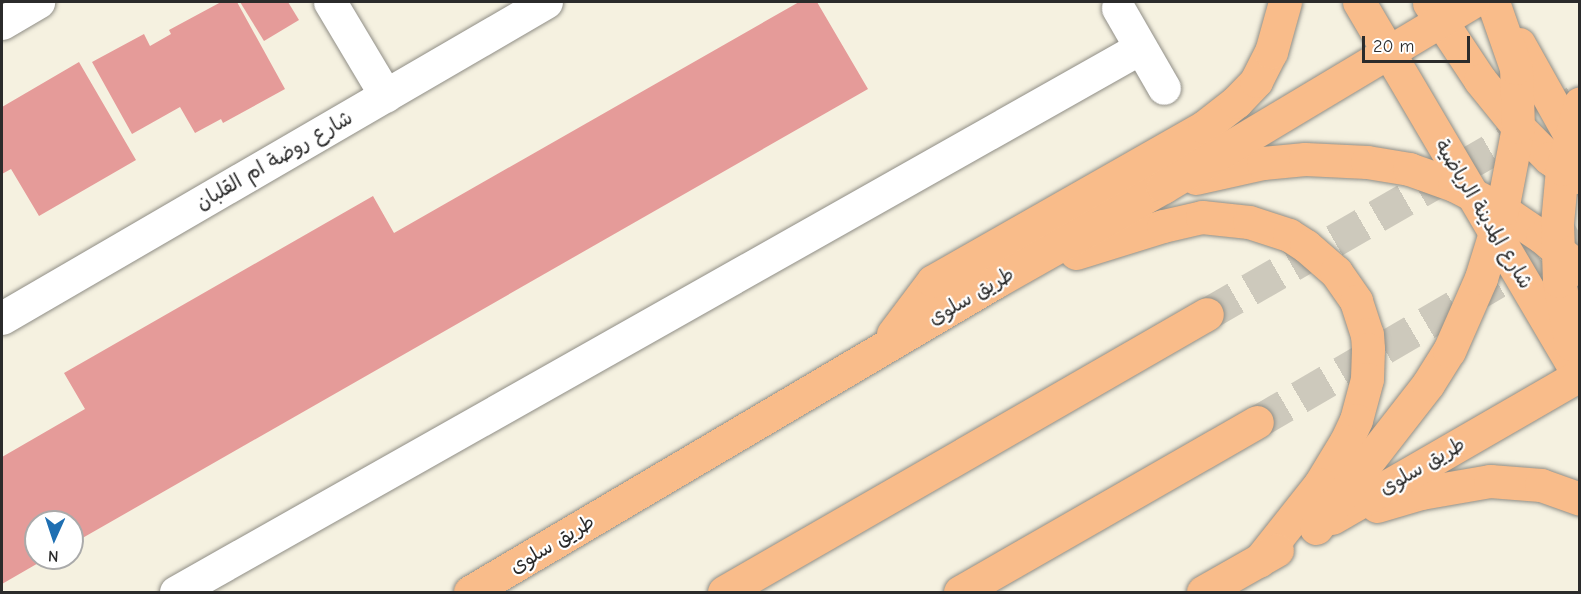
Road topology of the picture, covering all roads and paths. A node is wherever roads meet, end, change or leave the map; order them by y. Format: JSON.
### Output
{"nodes":[{"id":1,"x":38,"y":2,"type":"edge"},
{"id":2,"x":330,"y":2,"type":"edge"},
{"id":3,"x":546,"y":2,"type":"edge"},
{"id":4,"x":1285,"y":2,"type":"edge"},
{"id":5,"x":1359,"y":2,"type":"edge"},
{"id":6,"x":1472,"y":2,"type":"edge"},
{"id":7,"x":1495,"y":2,"type":"edge"},
{"id":8,"x":1118,"y":8,"type":"dead end"},
{"id":9,"x":1433,"y":11,"type":"edge"},
{"id":10,"x":2,"y":23,"type":"edge"},
{"id":11,"x":1140,"y":48,"type":"junction"},
{"id":12,"x":1386,"y":52,"type":"junction"},
{"id":13,"x":1164,"y":88,"type":"dead end"},
{"id":14,"x":386,"y":96,"type":"junction"},
{"id":15,"x":1580,"y":103,"type":"edge"},
{"id":16,"x":1518,"y":128,"type":"junction"},
{"id":17,"x":1573,"y":159,"type":"edge"},
{"id":18,"x":1163,"y":187,"type":"junction"},
{"id":19,"x":1474,"y":195,"type":"junction"},
{"id":20,"x":1499,"y":222,"type":"junction"},
{"id":21,"x":1568,"y":259,"type":"edge"},
{"id":22,"x":995,"y":282,"type":"junction"},
{"id":23,"x":1206,"y":314,"type":"tunnel mouth"},
{"id":24,"x":2,"y":318,"type":"edge"},
{"id":25,"x":883,"y":347,"type":"junction"},
{"id":26,"x":1579,"y":376,"type":"edge"},
{"id":27,"x":1257,"y":422,"type":"tunnel mouth"},
{"id":28,"x":1580,"y":499,"type":"edge"},
{"id":29,"x":1316,"y":528,"type":"junction"},
{"id":30,"x":1259,"y":561,"type":"junction"},
{"id":31,"x":176,"y":592,"type":"edge"},
{"id":32,"x":470,"y":592,"type":"edge"},
{"id":33,"x":724,"y":592,"type":"edge"},
{"id":34,"x":960,"y":592,"type":"edge"},
{"id":35,"x":1203,"y":592,"type":"edge"}],
"edges":[{"from":1,"to":10,"type":"street"},
{"from":2,"to":14,"type":"street"},
{"from":3,"to":14,"type":"street","name":"شارع روضة ام القلبان"},
{"from":4,"to":25,"type":"main road"},
{"from":5,"to":12,"type":"main road","name":"شارع المدينة الرياضية"},
{"from":6,"to":9,"type":"main road","name":"طريق سلوى"},
{"from":7,"to":16,"type":"main road"},
{"from":7,"to":17,"type":"main road"},
{"from":8,"to":11,"type":"street"},
{"from":9,"to":12,"type":"main road","name":"طريق سلوى"},
{"from":9,"to":16,"type":"main road"},
{"from":11,"to":13,"type":"street"},
{"from":11,"to":31,"type":"street"},
{"from":12,"to":18,"type":"main road","name":"طريق سلوى"},
{"from":12,"to":19,"type":"main road","name":"شارع المدينة الرياضية"},
{"from":14,"to":24,"type":"street","name":"شارع روضة ام القلبان"},
{"from":15,"to":17,"type":"main road"},
{"from":16,"to":17,"type":"main road"},
{"from":16,"to":20,"type":"main road"},
{"from":17,"to":21,"type":"main road"},
{"from":18,"to":19,"type":"main road"},
{"from":18,"to":22,"type":"main road","name":"طريق سلوى"},
{"from":19,"to":20,"type":"main road","name":"شارع المدينة الرياضية"},
{"from":20,"to":21,"type":"main road"},
{"from":20,"to":26,"type":"main road","name":"شارع المدينة الرياضية"},
{"from":20,"to":29,"type":"main road"},
{"from":21,"to":26,"type":"main road"},
{"from":22,"to":25,"type":"main road","name":"طريق سلوى"},
{"from":22,"to":30,"type":"main road"},
{"from":23,"to":33,"type":"main road"},
{"from":25,"to":32,"type":"main road","name":"طريق سلوى"},
{"from":26,"to":29,"type":"main road","name":"طريق سلوى"},
{"from":27,"to":34,"type":"main road"},
{"from":28,"to":29,"type":"main road"},
{"from":29,"to":30,"type":"main road","name":"طريق سلوى"},
{"from":30,"to":35,"type":"main road","name":"طريق سلوى"}]}
